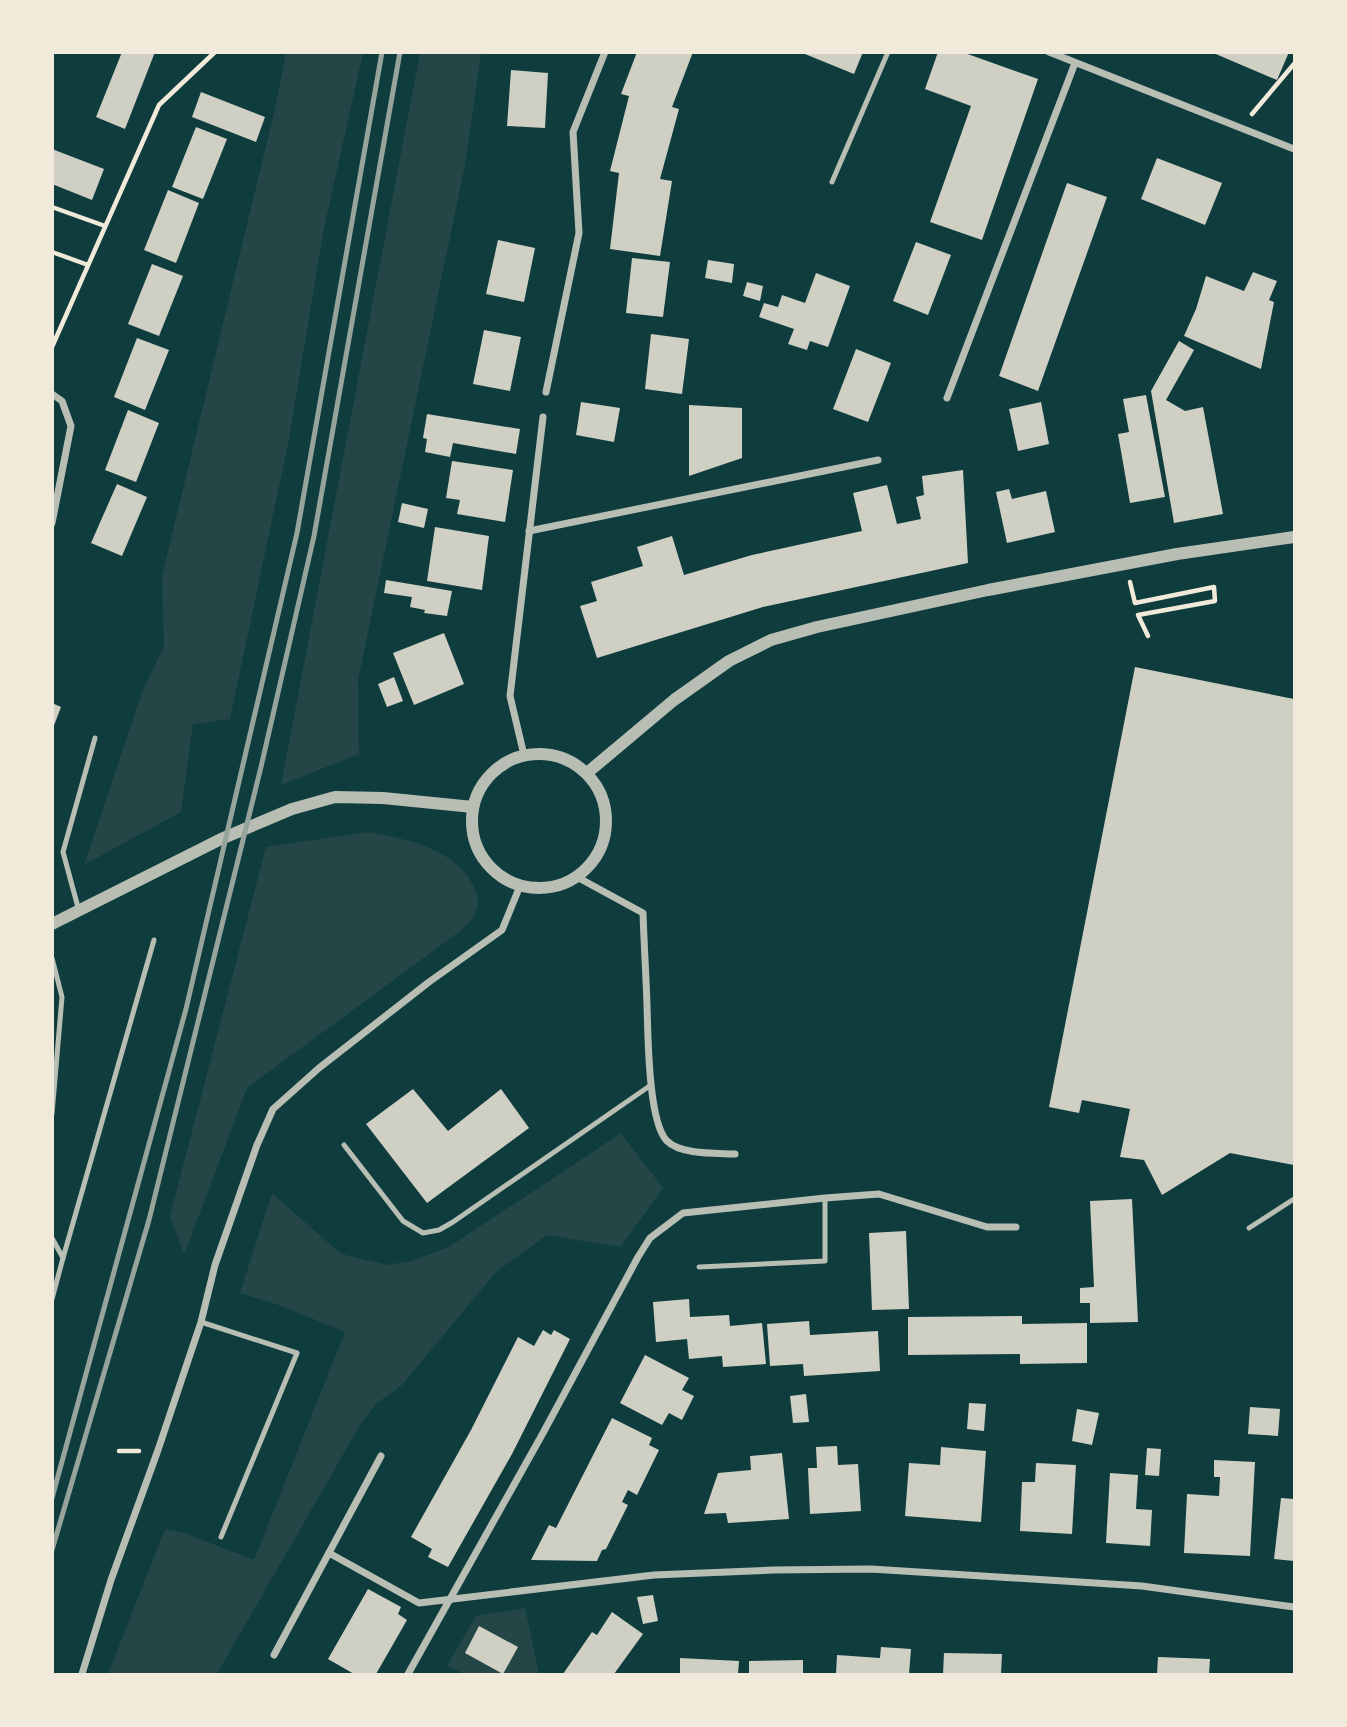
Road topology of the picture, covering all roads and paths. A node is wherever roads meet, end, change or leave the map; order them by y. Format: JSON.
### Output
{"nodes":[{"id":1,"x":215,"y":52,"type":"edge"},
{"id":2,"x":605,"y":52,"type":"edge"},
{"id":3,"x":888,"y":52,"type":"edge"},
{"id":4,"x":1049,"y":52,"type":"edge"},
{"id":5,"x":1074,"y":63,"type":"junction"},
{"id":6,"x":1294,"y":64,"type":"edge"},
{"id":7,"x":1240,"y":127,"type":"junction"},
{"id":8,"x":1294,"y":149,"type":"edge"},
{"id":9,"x":832,"y":182,"type":"dead end"},
{"id":10,"x":52,"y":207,"type":"edge"},
{"id":11,"x":105,"y":226,"type":"junction"},
{"id":12,"x":52,"y":252,"type":"edge"},
{"id":13,"x":89,"y":265,"type":"junction"},
{"id":14,"x":52,"y":347,"type":"edge"},
{"id":15,"x":545,"y":392,"type":"dead end"},
{"id":16,"x":52,"y":394,"type":"edge"},
{"id":17,"x":947,"y":398,"type":"dead end"},
{"id":18,"x":542,"y":417,"type":"dead end"},
{"id":19,"x":878,"y":460,"type":"dead end"},
{"id":20,"x":52,"y":523,"type":"edge"},
{"id":21,"x":529,"y":531,"type":"junction"},
{"id":22,"x":1294,"y":537,"type":"edge"},
{"id":23,"x":1126,"y":564,"type":"junction"},
{"id":24,"x":1147,"y":636,"type":"dead end"},
{"id":25,"x":95,"y":738,"type":"dead end"},
{"id":26,"x":524,"y":755,"type":"junction"},
{"id":27,"x":587,"y":773,"type":"junction"},
{"id":28,"x":473,"y":807,"type":"junction"},
{"id":29,"x":577,"y":877,"type":"junction"},
{"id":30,"x":520,"y":886,"type":"junction"},
{"id":31,"x":79,"y":911,"type":"junction"},
{"id":32,"x":52,"y":924,"type":"edge"},
{"id":33,"x":154,"y":940,"type":"dead end"},
{"id":34,"x":52,"y":958,"type":"edge"},
{"id":35,"x":651,"y":1085,"type":"junction"},
{"id":36,"x":52,"y":1114,"type":"edge"},
{"id":37,"x":344,"y":1145,"type":"dead end"},
{"id":38,"x":735,"y":1154,"type":"dead end"},
{"id":39,"x":825,"y":1198,"type":"junction"},
{"id":40,"x":1294,"y":1199,"type":"edge"},
{"id":41,"x":1016,"y":1227,"type":"dead end"},
{"id":42,"x":1249,"y":1228,"type":"dead end"},
{"id":43,"x":52,"y":1238,"type":"edge"},
{"id":44,"x":64,"y":1258,"type":"junction"},
{"id":45,"x":699,"y":1267,"type":"dead end"},
{"id":46,"x":52,"y":1299,"type":"edge"},
{"id":47,"x":201,"y":1322,"type":"junction"},
{"id":48,"x":381,"y":1456,"type":"dead end"},
{"id":49,"x":221,"y":1537,"type":"dead end"},
{"id":50,"x":329,"y":1553,"type":"junction"},
{"id":51,"x":451,"y":1598,"type":"junction"},
{"id":52,"x":1294,"y":1607,"type":"edge"},
{"id":53,"x":274,"y":1655,"type":"dead end"},
{"id":54,"x":82,"y":1675,"type":"edge"},
{"id":55,"x":408,"y":1675,"type":"edge"}],
"edges":[{"from":1,"to":11,"type":"path"},
{"from":2,"to":15,"type":"street"},
{"from":3,"to":9,"type":"lane"},
{"from":4,"to":5,"type":"street"},
{"from":5,"to":7,"type":"street"},
{"from":5,"to":17,"type":"street"},
{"from":6,"to":7,"type":"path"},
{"from":7,"to":8,"type":"street"},
{"from":10,"to":11,"type":"path"},
{"from":11,"to":13,"type":"path"},
{"from":12,"to":13,"type":"path"},
{"from":13,"to":14,"type":"path"},
{"from":16,"to":20,"type":"street"},
{"from":18,"to":21,"type":"street"},
{"from":19,"to":21,"type":"street"},
{"from":21,"to":26,"type":"street"},
{"from":22,"to":23,"type":"street"},
{"from":23,"to":24,"type":"path"},
{"from":23,"to":27,"type":"street"},
{"from":25,"to":31,"type":"lane"},
{"from":26,"to":27,"type":"street"},
{"from":26,"to":28,"type":"street"},
{"from":27,"to":29,"type":"street"},
{"from":28,"to":30,"type":"street"},
{"from":28,"to":31,"type":"street"},
{"from":29,"to":30,"type":"street"},
{"from":29,"to":35,"type":"street"},
{"from":30,"to":47,"type":"street"},
{"from":31,"to":32,"type":"street"},
{"from":33,"to":44,"type":"lane"},
{"from":34,"to":36,"type":"lane"},
{"from":35,"to":37,"type":"lane"},
{"from":35,"to":38,"type":"street"},
{"from":39,"to":41,"type":"street"},
{"from":39,"to":45,"type":"lane"},
{"from":39,"to":51,"type":"street"},
{"from":40,"to":42,"type":"lane"},
{"from":43,"to":44,"type":"lane"},
{"from":44,"to":46,"type":"lane"},
{"from":47,"to":49,"type":"lane"},
{"from":47,"to":54,"type":"street"},
{"from":48,"to":50,"type":"street"},
{"from":50,"to":51,"type":"street"},
{"from":50,"to":53,"type":"street"},
{"from":51,"to":52,"type":"street"},
{"from":51,"to":55,"type":"street"}]}
